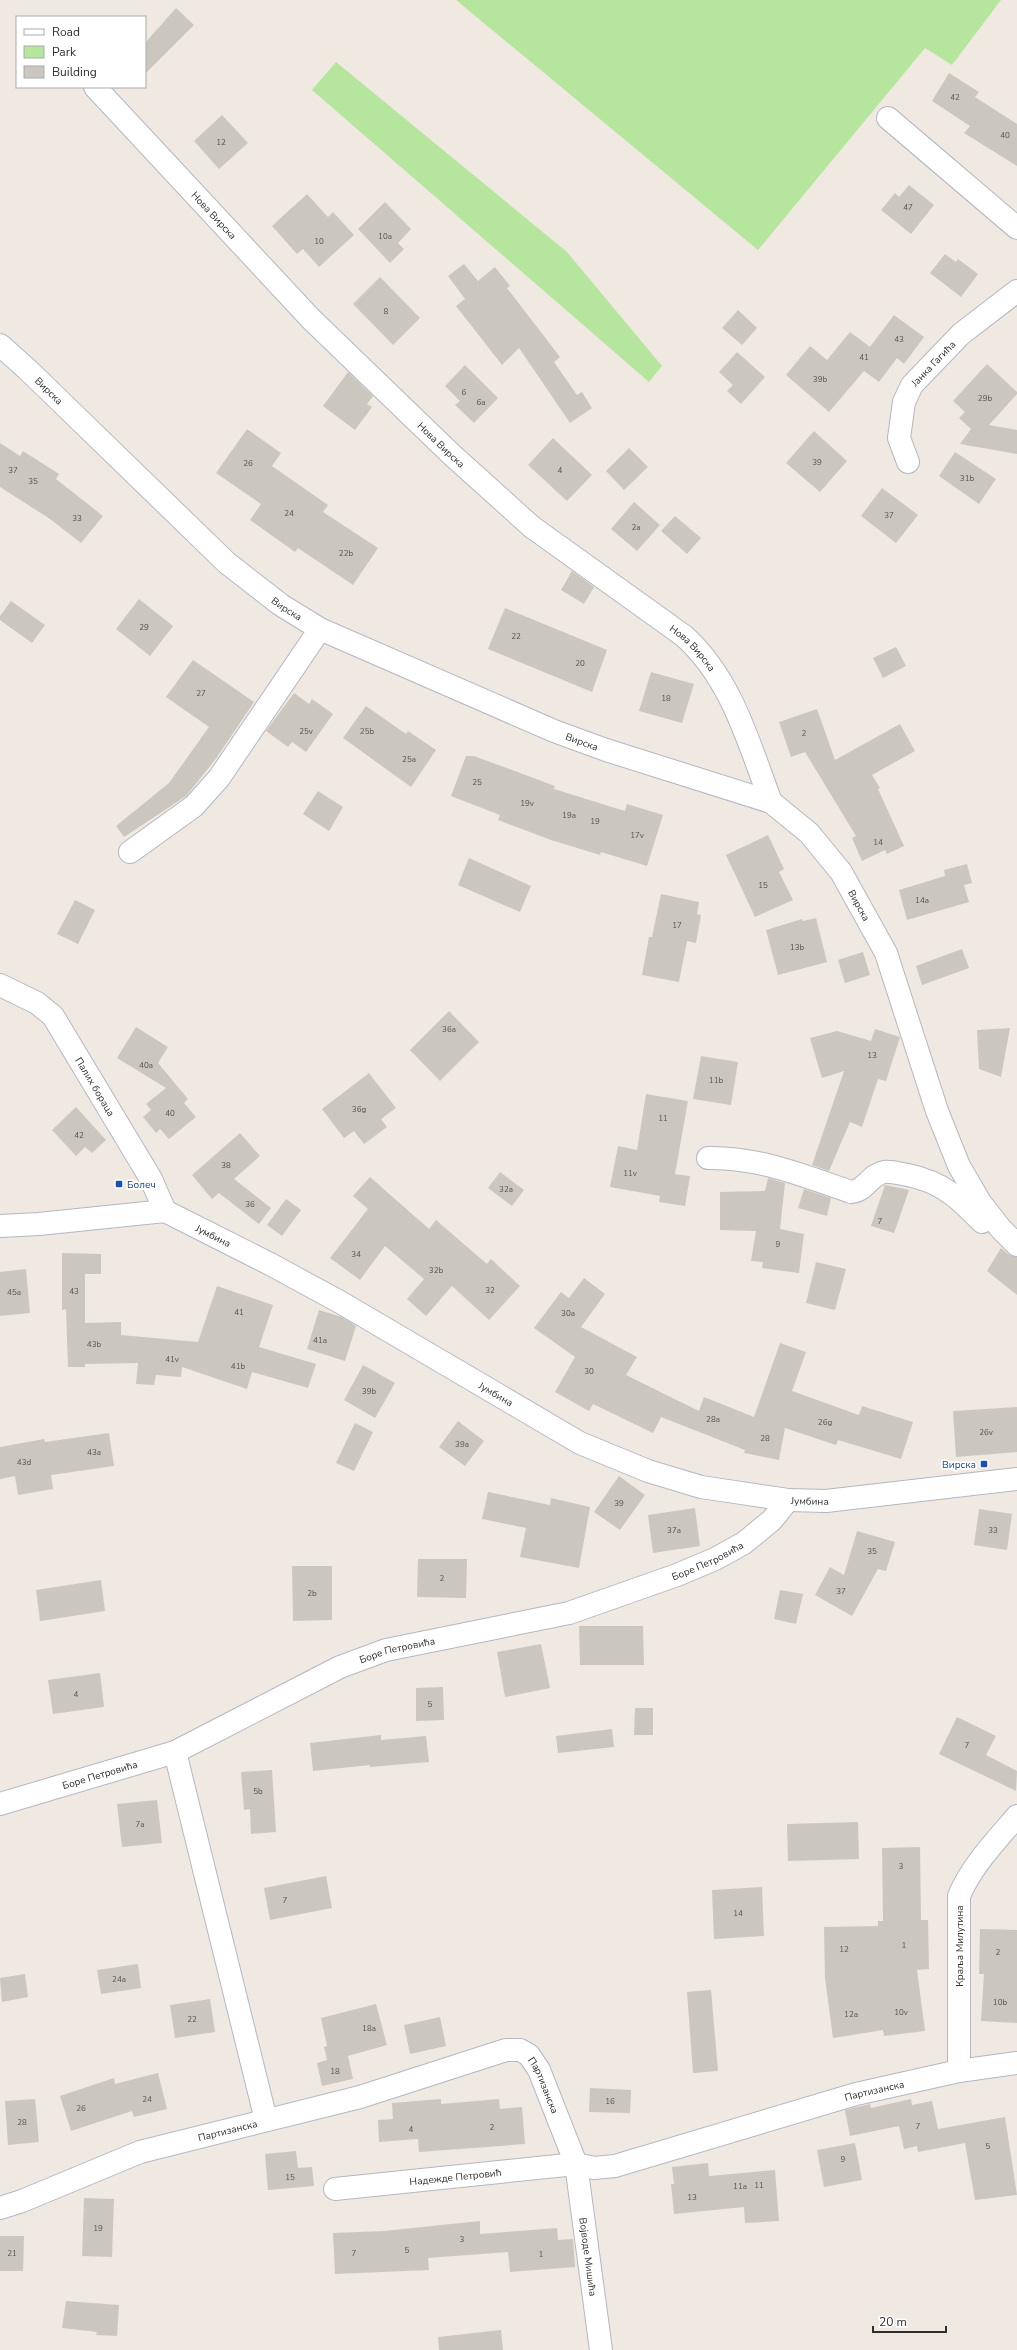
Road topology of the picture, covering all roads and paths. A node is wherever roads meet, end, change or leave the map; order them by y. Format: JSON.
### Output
{"nodes":[{"id":1,"x":96,"y":88,"type":"edge"},
{"id":2,"x":888,"y":118,"type":"dead end"},
{"id":3,"x":1017,"y":228,"type":"edge"},
{"id":4,"x":1017,"y":291,"type":"edge"},
{"id":5,"x":0,"y":345,"type":"edge"},
{"id":6,"x":908,"y":462,"type":"dead end"},
{"id":7,"x":320,"y":629,"type":"junction"},
{"id":8,"x":771,"y":802,"type":"junction"},
{"id":9,"x":130,"y":852,"type":"dead end"},
{"id":10,"x":0,"y":985,"type":"edge"},
{"id":11,"x":708,"y":1158,"type":"dead end"},
{"id":12,"x":165,"y":1212,"type":"junction"},
{"id":13,"x":0,"y":1226,"type":"edge"},
{"id":14,"x":1001,"y":1230,"type":"junction"},
{"id":15,"x":1017,"y":1245,"type":"edge"},
{"id":16,"x":1017,"y":1479,"type":"edge"},
{"id":17,"x":788,"y":1500,"type":"junction"},
{"id":18,"x":175,"y":1752,"type":"junction"},
{"id":19,"x":0,"y":1804,"type":"edge"},
{"id":20,"x":1017,"y":1816,"type":"edge"},
{"id":21,"x":1017,"y":2063,"type":"edge"},
{"id":22,"x":959,"y":2071,"type":"junction"},
{"id":23,"x":266,"y":2120,"type":"junction"},
{"id":24,"x":576,"y":2164,"type":"junction"},
{"id":25,"x":335,"y":2189,"type":"dead end"},
{"id":26,"x":0,"y":2208,"type":"edge"},
{"id":27,"x":601,"y":2350,"type":"edge"}],
"edges":[{"from":1,"to":8,"type":"street","name":"Нова Вирска"},
{"from":2,"to":3,"type":"street"},
{"from":4,"to":6,"type":"street","name":"Јанка Гагића"},
{"from":5,"to":7,"type":"street","name":"Вирска"},
{"from":7,"to":8,"type":"street","name":"Вирска"},
{"from":7,"to":9,"type":"street"},
{"from":8,"to":14,"type":"street","name":"Вирска"},
{"from":10,"to":12,"type":"street","name":"Палих бораца"},
{"from":11,"to":14,"type":"street"},
{"from":12,"to":13,"type":"street"},
{"from":12,"to":17,"type":"street","name":"Јумбина"},
{"from":14,"to":15,"type":"street","name":"Вирска"},
{"from":16,"to":17,"type":"street","name":"Јумбина"},
{"from":17,"to":18,"type":"street","name":"Боре Петровића"},
{"from":18,"to":19,"type":"street","name":"Боре Петровића"},
{"from":18,"to":23,"type":"street"},
{"from":20,"to":22,"type":"street","name":"Краља Милутина"},
{"from":21,"to":22,"type":"street","name":"Партизанска"},
{"from":22,"to":24,"type":"street","name":"Партизанска"},
{"from":23,"to":24,"type":"street","name":"Партизанска"},
{"from":23,"to":26,"type":"street","name":"Партизанска"},
{"from":24,"to":25,"type":"street","name":"Надежде Петровић"},
{"from":24,"to":27,"type":"street","name":"Војводе Мишића"}]}
